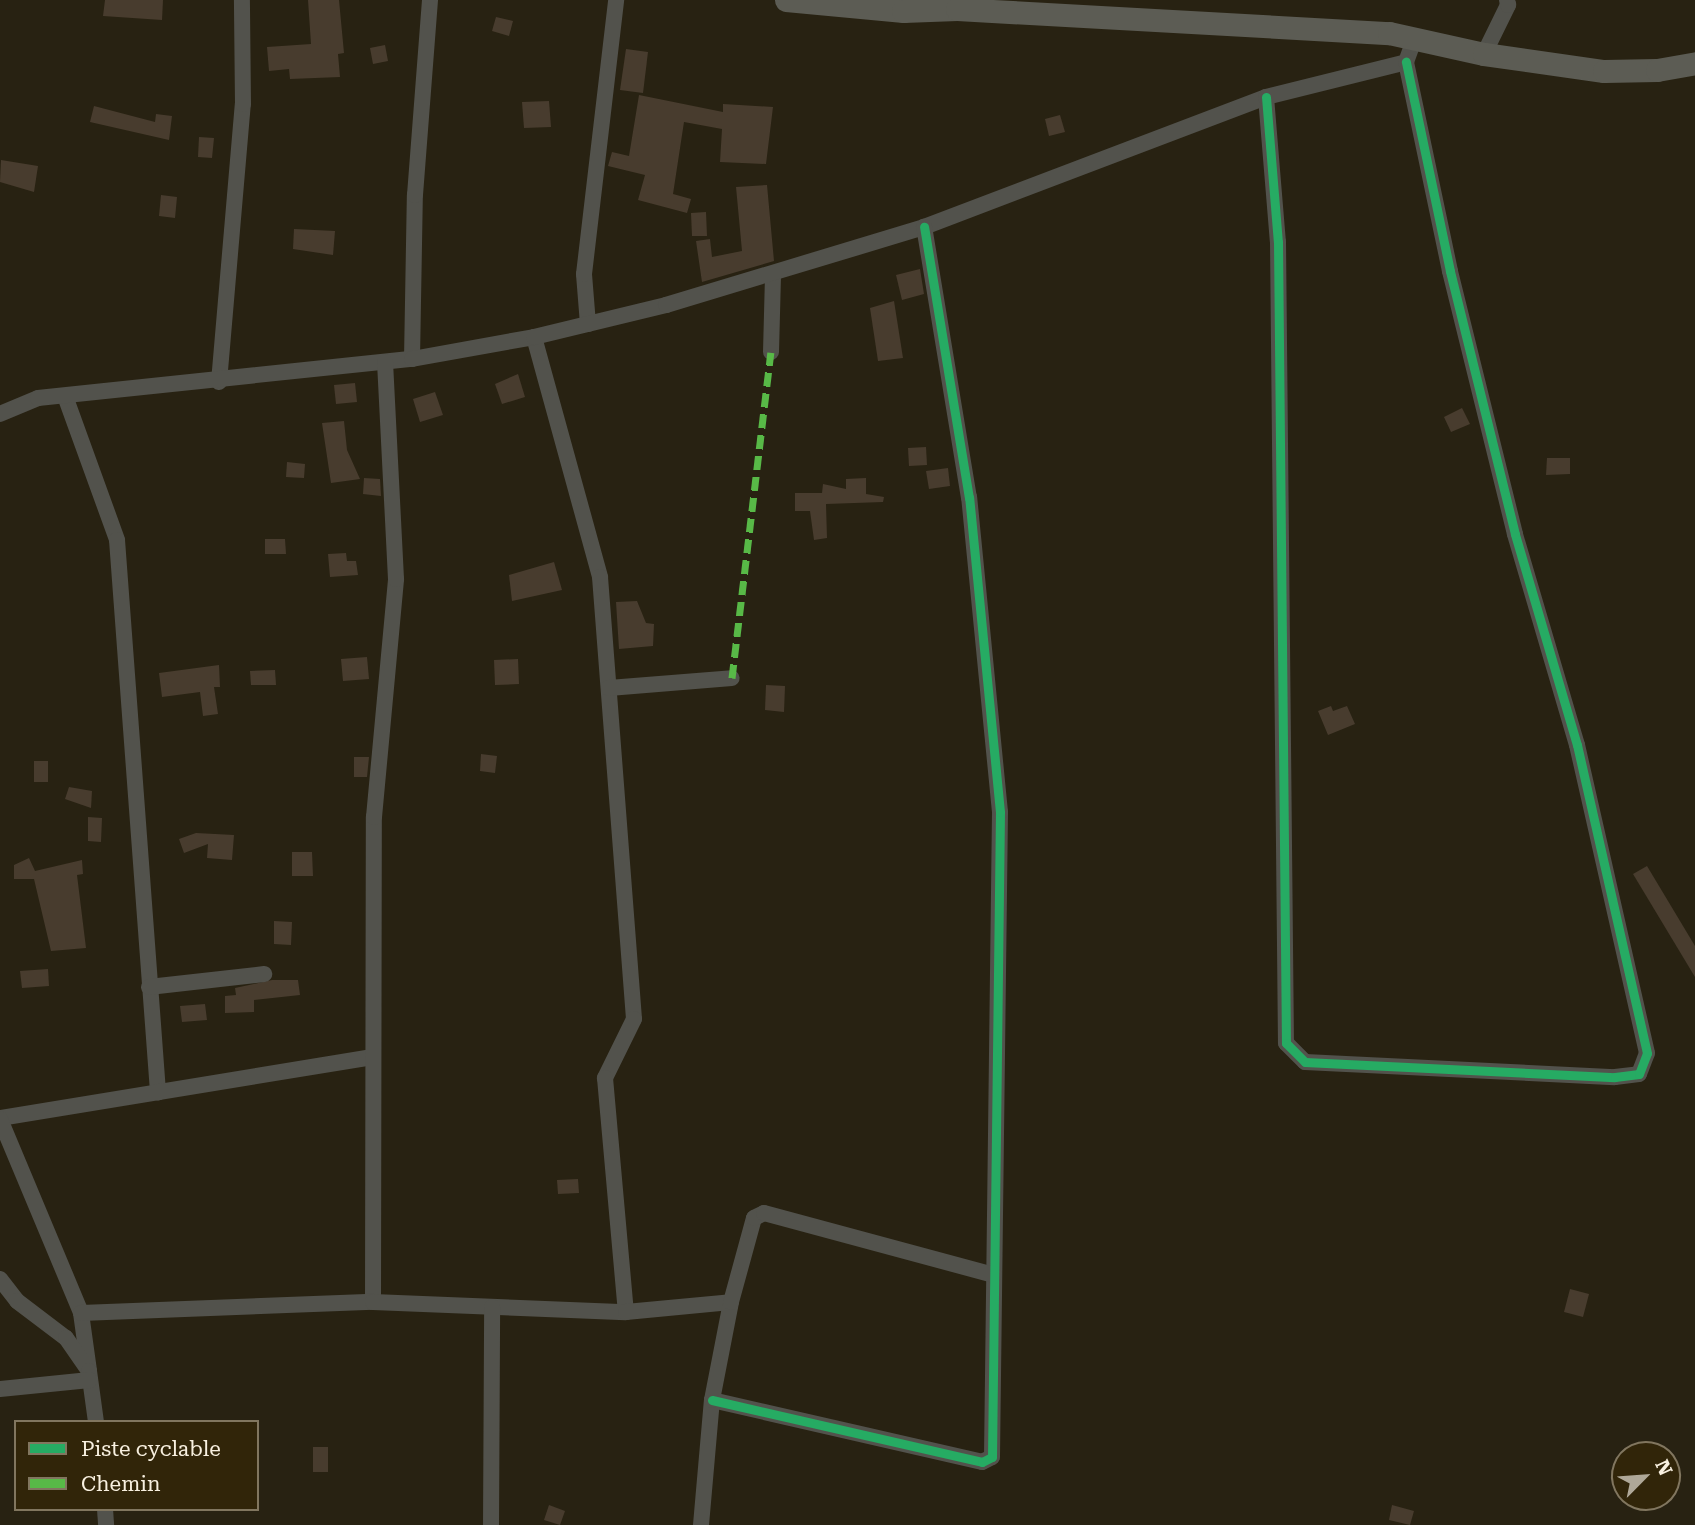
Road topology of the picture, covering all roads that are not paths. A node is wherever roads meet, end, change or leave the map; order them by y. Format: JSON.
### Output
{"nodes":[{"id":1,"x":242,"y":0,"type":"edge"},
{"id":2,"x":430,"y":0,"type":"edge"},
{"id":3,"x":616,"y":0,"type":"edge"},
{"id":4,"x":786,"y":0,"type":"edge"},
{"id":5,"x":1507,"y":0,"type":"edge"},
{"id":6,"x":957,"y":4,"type":"edge"},
{"id":7,"x":1116,"y":9,"type":"edge"},
{"id":8,"x":1414,"y":40,"type":"junction"},
{"id":9,"x":1484,"y":54,"type":"junction"},
{"id":10,"x":1406,"y":62,"type":"junction"},
{"id":11,"x":1695,"y":63,"type":"edge"},
{"id":12,"x":1266,"y":97,"type":"junction"},
{"id":13,"x":924,"y":227,"type":"junction"},
{"id":14,"x":773,"y":274,"type":"junction"},
{"id":15,"x":588,"y":324,"type":"junction"},
{"id":16,"x":534,"y":337,"type":"junction"},
{"id":17,"x":771,"y":352,"type":"dead end"},
{"id":18,"x":412,"y":359,"type":"junction"},
{"id":19,"x":385,"y":362,"type":"junction"},
{"id":20,"x":219,"y":382,"type":"junction"},
{"id":21,"x":65,"y":396,"type":"junction"},
{"id":22,"x":0,"y":414,"type":"edge"},
{"id":23,"x":732,"y":678,"type":"dead end"},
{"id":24,"x":609,"y":688,"type":"junction"},
{"id":25,"x":264,"y":974,"type":"dead end"},
{"id":26,"x":149,"y":986,"type":"junction"},
{"id":27,"x":371,"y":1057,"type":"junction"},
{"id":28,"x":158,"y":1092,"type":"junction"},
{"id":29,"x":0,"y":1119,"type":"edge"},
{"id":30,"x":994,"y":1275,"type":"junction"},
{"id":31,"x":0,"y":1279,"type":"edge"},
{"id":32,"x":373,"y":1302,"type":"junction"},
{"id":33,"x":731,"y":1302,"type":"junction"},
{"id":34,"x":492,"y":1307,"type":"junction"},
{"id":35,"x":626,"y":1312,"type":"junction"},
{"id":36,"x":81,"y":1313,"type":"junction"},
{"id":37,"x":90,"y":1375,"type":"junction"},
{"id":38,"x":0,"y":1389,"type":"edge"},
{"id":39,"x":712,"y":1400,"type":"junction"},
{"id":40,"x":96,"y":1420,"type":"edge"},
{"id":41,"x":491,"y":1525,"type":"edge"},
{"id":42,"x":701,"y":1525,"type":"edge"}],
"edges":[{"from":1,"to":20,"type":"street"},
{"from":2,"to":18,"type":"street"},
{"from":3,"to":15,"type":"street"},
{"from":4,"to":6,"type":"street"},
{"from":5,"to":9,"type":"street"},
{"from":6,"to":7,"type":"street"},
{"from":7,"to":8,"type":"street"},
{"from":8,"to":9,"type":"street"},
{"from":8,"to":10,"type":"street"},
{"from":9,"to":11,"type":"street"},
{"from":10,"to":12,"type":"street"},
{"from":10,"to":12,"type":"street"},
{"from":12,"to":13,"type":"street"},
{"from":13,"to":14,"type":"street"},
{"from":13,"to":30,"type":"street"},
{"from":14,"to":15,"type":"street"},
{"from":14,"to":17,"type":"street"},
{"from":15,"to":16,"type":"street"},
{"from":16,"to":18,"type":"street"},
{"from":16,"to":24,"type":"street"},
{"from":18,"to":19,"type":"street"},
{"from":19,"to":20,"type":"street"},
{"from":19,"to":27,"type":"street"},
{"from":20,"to":21,"type":"street"},
{"from":21,"to":22,"type":"street"},
{"from":21,"to":26,"type":"street"},
{"from":23,"to":24,"type":"street"},
{"from":24,"to":35,"type":"street"},
{"from":25,"to":26,"type":"street"},
{"from":26,"to":28,"type":"street"},
{"from":27,"to":28,"type":"street"},
{"from":27,"to":32,"type":"street"},
{"from":28,"to":29,"type":"street"},
{"from":29,"to":36,"type":"street"},
{"from":30,"to":33,"type":"street"},
{"from":30,"to":39,"type":"street"},
{"from":31,"to":37,"type":"street"},
{"from":32,"to":34,"type":"street"},
{"from":32,"to":36,"type":"street"},
{"from":33,"to":35,"type":"street"},
{"from":33,"to":39,"type":"street"},
{"from":34,"to":35,"type":"street"},
{"from":34,"to":41,"type":"street"},
{"from":36,"to":37,"type":"street"},
{"from":37,"to":38,"type":"street"},
{"from":37,"to":40,"type":"street"},
{"from":39,"to":42,"type":"street"}]}
